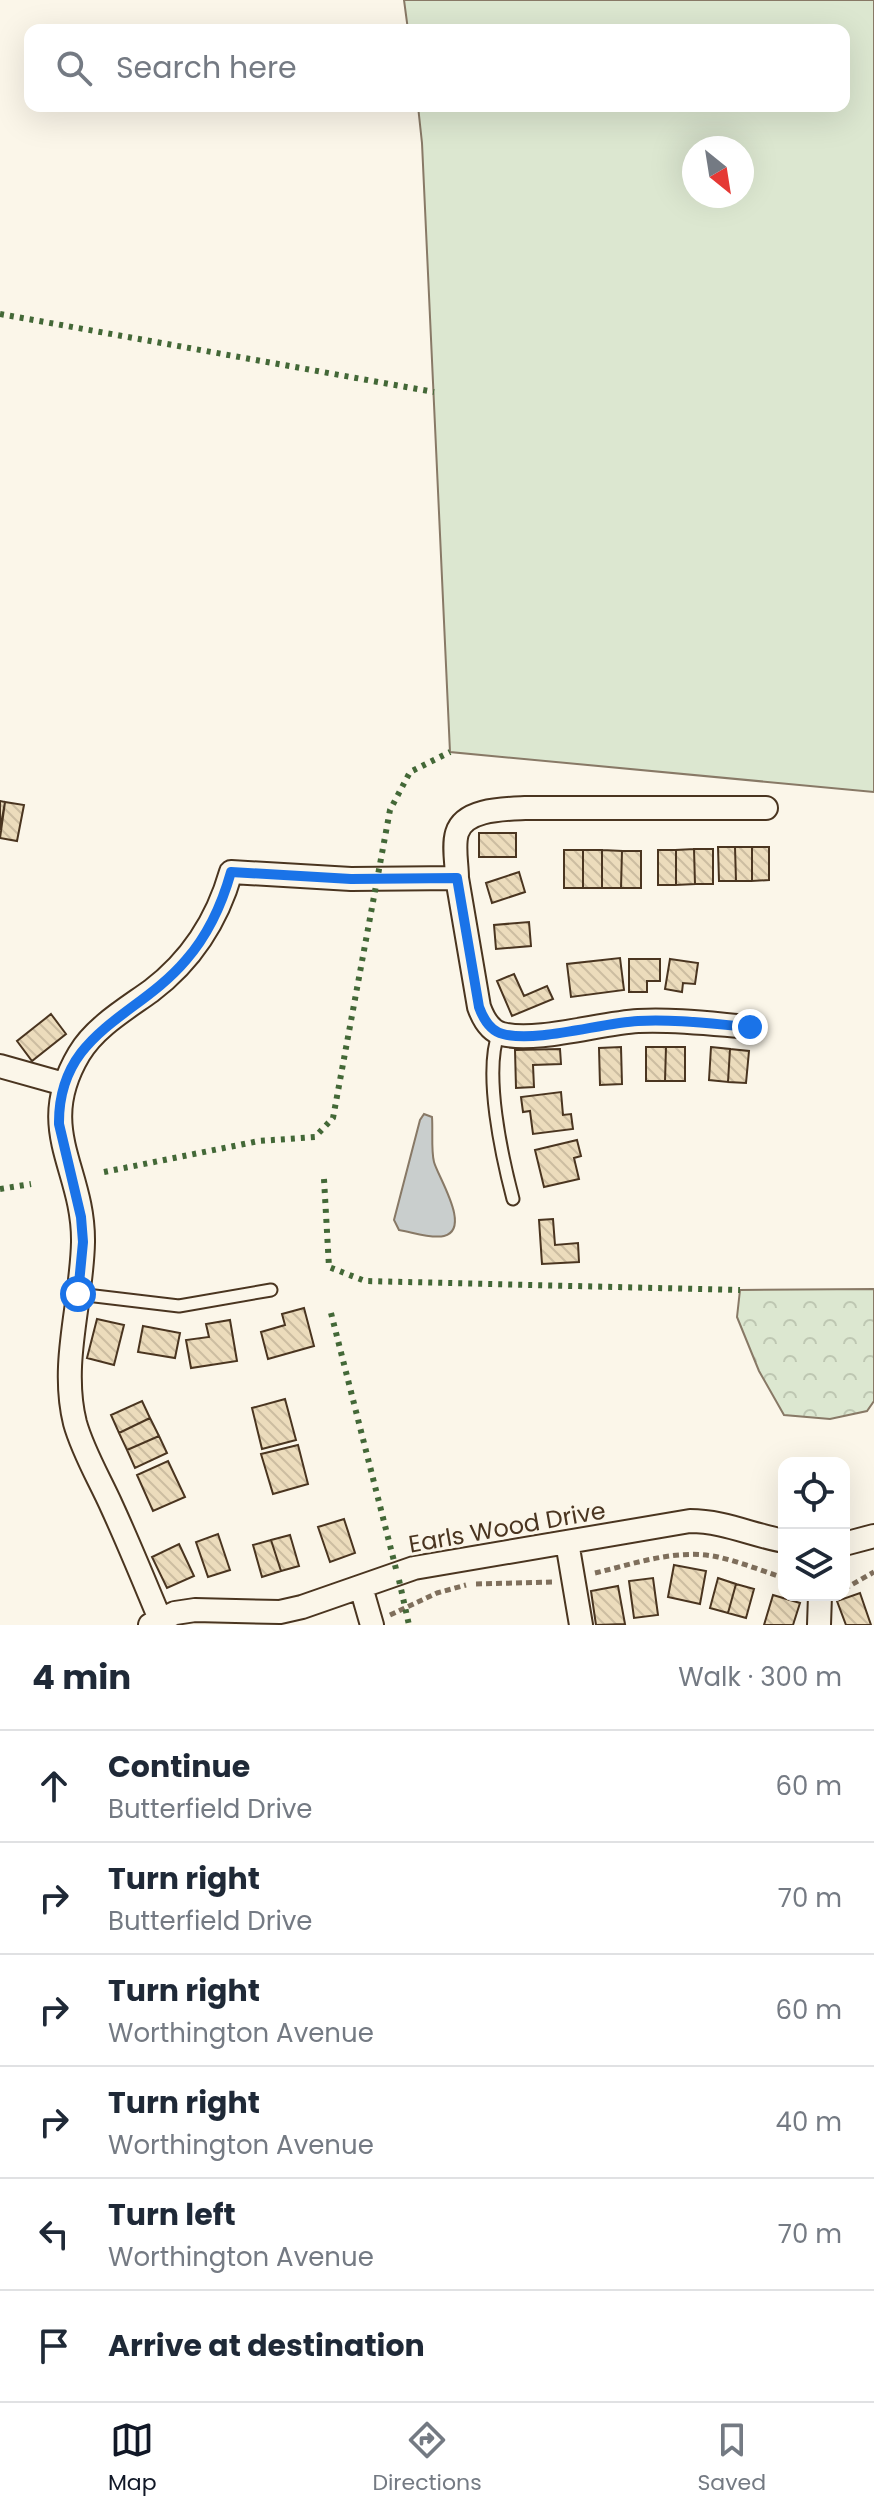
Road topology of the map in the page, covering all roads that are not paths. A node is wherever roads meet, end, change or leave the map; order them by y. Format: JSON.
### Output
{"nodes":[{"id":1,"x":766,"y":808,"type":"dead end"},
{"id":2,"x":457,"y":878,"type":"junction"},
{"id":3,"x":750,"y":1027,"type":"dead end"},
{"id":4,"x":499,"y":1032,"type":"junction"},
{"id":5,"x":0,"y":1066,"type":"edge"},
{"id":6,"x":64,"y":1084,"type":"junction"},
{"id":7,"x":513,"y":1199,"type":"dead end"},
{"id":8,"x":271,"y":1290,"type":"dead end"},
{"id":9,"x":78,"y":1294,"type":"junction"},
{"id":10,"x":874,"y":1536,"type":"edge"},
{"id":11,"x":778,"y":1540,"type":"edge"},
{"id":12,"x":567,"y":1542,"type":"junction"},
{"id":13,"x":850,"y":1542,"type":"edge"},
{"id":14,"x":361,"y":1587,"type":"junction"},
{"id":15,"x":820,"y":1601,"type":"edge"},
{"id":16,"x":155,"y":1622,"type":"edge"},
{"id":17,"x":372,"y":1625,"type":"edge"},
{"id":18,"x":581,"y":1625,"type":"edge"},
{"id":19,"x":819,"y":1625,"type":"edge"}],
"edges":[{"from":1,"to":2,"type":"street"},
{"from":2,"to":4,"type":"street"},
{"from":2,"to":6,"type":"street"},
{"from":3,"to":4,"type":"street"},
{"from":4,"to":7,"type":"lane"},
{"from":5,"to":6,"type":"street"},
{"from":6,"to":9,"type":"street"},
{"from":8,"to":9,"type":"lane"},
{"from":9,"to":16,"type":"street"},
{"from":10,"to":13,"type":"street"},
{"from":11,"to":12,"type":"street","name":"Earls Wood Drive"},
{"from":12,"to":14,"type":"street","name":"Earls Wood Drive"},
{"from":12,"to":18,"type":"street"},
{"from":14,"to":16,"type":"street","name":"Earls Wood Drive"},
{"from":14,"to":17,"type":"street"},
{"from":15,"to":19,"type":"street"}]}
